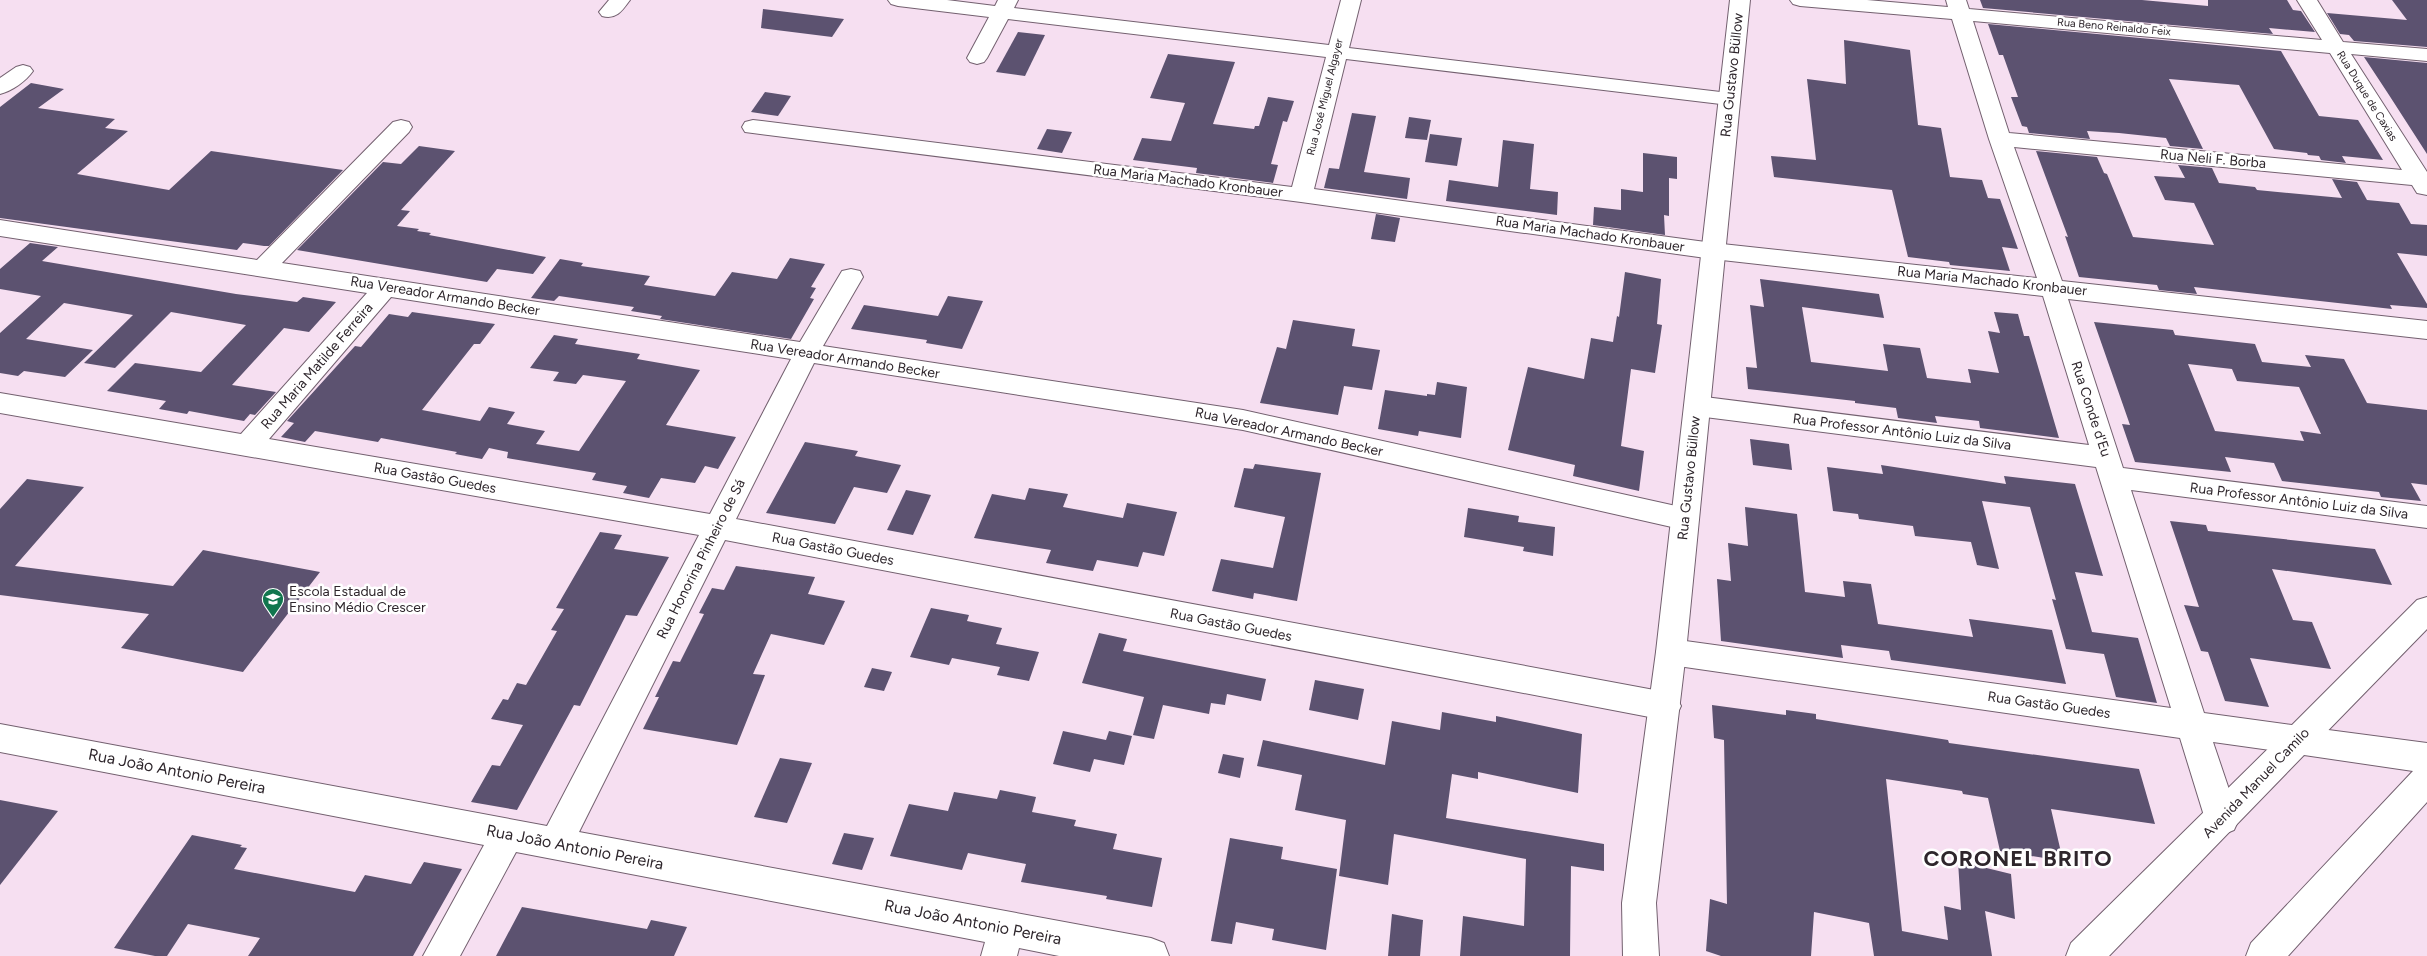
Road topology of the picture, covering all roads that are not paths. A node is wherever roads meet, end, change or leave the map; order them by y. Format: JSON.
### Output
{"nodes":[{"id":1,"x":898,"y":0,"type":"edge"},
{"id":2,"x":1351,"y":0,"type":"edge"},
{"id":3,"x":1740,"y":0,"type":"edge"},
{"id":4,"x":1800,"y":0,"type":"edge"},
{"id":5,"x":2307,"y":0,"type":"edge"},
{"id":6,"x":1005,"y":6,"type":"edge"},
{"id":7,"x":1958,"y":7,"type":"edge"},
{"id":8,"x":2337,"y":46,"type":"junction"},
{"id":9,"x":1336,"y":52,"type":"junction"},
{"id":10,"x":2427,"y":54,"type":"edge"},
{"id":11,"x":977,"y":58,"type":"dead end"},
{"id":12,"x":23,"y":71,"type":"dead end"},
{"id":13,"x":0,"y":88,"type":"edge"},
{"id":14,"x":1729,"y":99,"type":"junction"},
{"id":15,"x":401,"y":127,"type":"dead end"},
{"id":16,"x":753,"y":127,"type":"dead end"},
{"id":17,"x":2000,"y":138,"type":"junction"},
{"id":18,"x":2424,"y":183,"type":"edge"},
{"id":19,"x":1301,"y":194,"type":"junction"},
{"id":20,"x":0,"y":228,"type":"edge"},
{"id":21,"x":1713,"y":251,"type":"junction"},
{"id":22,"x":263,"y":268,"type":"junction"},
{"id":23,"x":851,"y":277,"type":"dead end"},
{"id":24,"x":386,"y":287,"type":"junction"},
{"id":25,"x":2052,"y":287,"type":"junction"},
{"id":26,"x":2427,"y":330,"type":"edge"},
{"id":27,"x":806,"y":354,"type":"junction"},
{"id":28,"x":0,"y":403,"type":"edge"},
{"id":29,"x":1697,"y":406,"type":"junction"},
{"id":30,"x":247,"y":446,"type":"junction"},
{"id":31,"x":2109,"y":468,"type":"junction"},
{"id":32,"x":2427,"y":517,"type":"edge"},
{"id":33,"x":1685,"y":519,"type":"junction"},
{"id":34,"x":718,"y":527,"type":"junction"},
{"id":35,"x":2427,"y":609,"type":"edge"},
{"id":36,"x":1671,"y":652,"type":"junction"},
{"id":37,"x":1665,"y":706,"type":"junction"},
{"id":38,"x":2191,"y":725,"type":"junction"},
{"id":39,"x":0,"y":738,"type":"edge"},
{"id":40,"x":2298,"y":740,"type":"junction"},
{"id":41,"x":2427,"y":758,"type":"edge"},
{"id":42,"x":2427,"y":779,"type":"edge"},
{"id":43,"x":2222,"y":819,"type":"junction"},
{"id":44,"x":508,"y":834,"type":"junction"},
{"id":45,"x":556,"y":843,"type":"junction"},
{"id":46,"x":1003,"y":942,"type":"edge"},
{"id":47,"x":441,"y":956,"type":"edge"},
{"id":48,"x":1151,"y":956,"type":"edge"},
{"id":49,"x":1641,"y":956,"type":"edge"},
{"id":50,"x":2084,"y":956,"type":"edge"},
{"id":51,"x":2264,"y":956,"type":"edge"}],
"edges":[{"from":1,"to":6,"type":"street"},
{"from":2,"to":9,"type":"street","name":"Rua José Miguel Algayer"},
{"from":3,"to":14,"type":"street","name":"Rua Gustavo Büllow"},
{"from":4,"to":7,"type":"street","name":"Rua Beno Reinaldo Feix"},
{"from":5,"to":8,"type":"street","name":"Rua Duque de Caxias"},
{"from":6,"to":9,"type":"street"},
{"from":6,"to":11,"type":"street"},
{"from":7,"to":8,"type":"street","name":"Rua Beno Reinaldo Feix"},
{"from":7,"to":17,"type":"street","name":"Rua Conde d'Eu"},
{"from":8,"to":10,"type":"street","name":"Rua Beno Reinaldo Feix"},
{"from":8,"to":18,"type":"street","name":"Rua Duque de Caxias"},
{"from":9,"to":14,"type":"street"},
{"from":9,"to":19,"type":"street","name":"Rua José Miguel Algayer"},
{"from":12,"to":13,"type":"street"},
{"from":14,"to":21,"type":"street","name":"Rua Gustavo Büllow"},
{"from":15,"to":22,"type":"street"},
{"from":16,"to":19,"type":"street","name":"Rua Maria Machado Kronbauer"},
{"from":17,"to":18,"type":"street","name":"Rua Neli F. Borba"},
{"from":17,"to":25,"type":"street","name":"Rua Conde d'Eu"},
{"from":19,"to":21,"type":"street","name":"Rua Maria Machado Kronbauer"},
{"from":20,"to":22,"type":"street","name":"Rua Vereador Armando Becker"},
{"from":21,"to":25,"type":"street","name":"Rua Maria Machado Kronbauer"},
{"from":21,"to":29,"type":"street","name":"Rua Gustavo Büllow"},
{"from":22,"to":24,"type":"street","name":"Rua Vereador Armando Becker"},
{"from":23,"to":27,"type":"street","name":"Rua Honorina Pinheiro de Sá"},
{"from":24,"to":27,"type":"street","name":"Rua Vereador Armando Becker"},
{"from":24,"to":30,"type":"street","name":"Rua Maria Matilde Ferreira"},
{"from":25,"to":26,"type":"street","name":"Rua Maria Machado Kronbauer"},
{"from":25,"to":31,"type":"street","name":"Rua Conde d'Eu"},
{"from":27,"to":33,"type":"street","name":"Rua Vereador Armando Becker"},
{"from":27,"to":34,"type":"street","name":"Rua Honorina Pinheiro de Sá"},
{"from":28,"to":30,"type":"street","name":"Rua Gastão Guedes"},
{"from":29,"to":31,"type":"street","name":"Rua Professor Antônio Luiz da Silva"},
{"from":29,"to":33,"type":"street","name":"Rua Gustavo Büllow"},
{"from":30,"to":34,"type":"street","name":"Rua Gastão Guedes"},
{"from":31,"to":32,"type":"street","name":"Rua Professor Antônio Luiz da Silva"},
{"from":31,"to":38,"type":"street","name":"Rua Conde d'Eu"},
{"from":33,"to":36,"type":"street","name":"Rua Gustavo Büllow"},
{"from":34,"to":37,"type":"street","name":"Rua Gastão Guedes"},
{"from":34,"to":45,"type":"street","name":"Rua Honorina Pinheiro de Sá"},
{"from":35,"to":40,"type":"street","name":"Avenida Manuel Camilo"},
{"from":36,"to":37,"type":"street","name":"Rua Gustavo Büllow"},
{"from":36,"to":38,"type":"street","name":"Rua Gastão Guedes"},
{"from":37,"to":49,"type":"street","name":"Rua Gustavo Büllow"},
{"from":38,"to":40,"type":"street","name":"Rua Gastão Guedes"},
{"from":38,"to":43,"type":"street","name":"Rua Conde d'Eu"},
{"from":39,"to":44,"type":"street","name":"Rua João Antonio Pereira"},
{"from":40,"to":41,"type":"street","name":"Rua Gastão Guedes"},
{"from":40,"to":43,"type":"street","name":"Avenida Manuel Camilo"},
{"from":42,"to":51,"type":"street"},
{"from":43,"to":50,"type":"street","name":"Avenida Manuel Camilo"},
{"from":44,"to":45,"type":"street","name":"Rua João Antonio Pereira"},
{"from":44,"to":47,"type":"street"},
{"from":45,"to":46,"type":"street","name":"Rua João Antonio Pereira"},
{"from":46,"to":48,"type":"street","name":"Rua João Antonio Pereira"}]}
